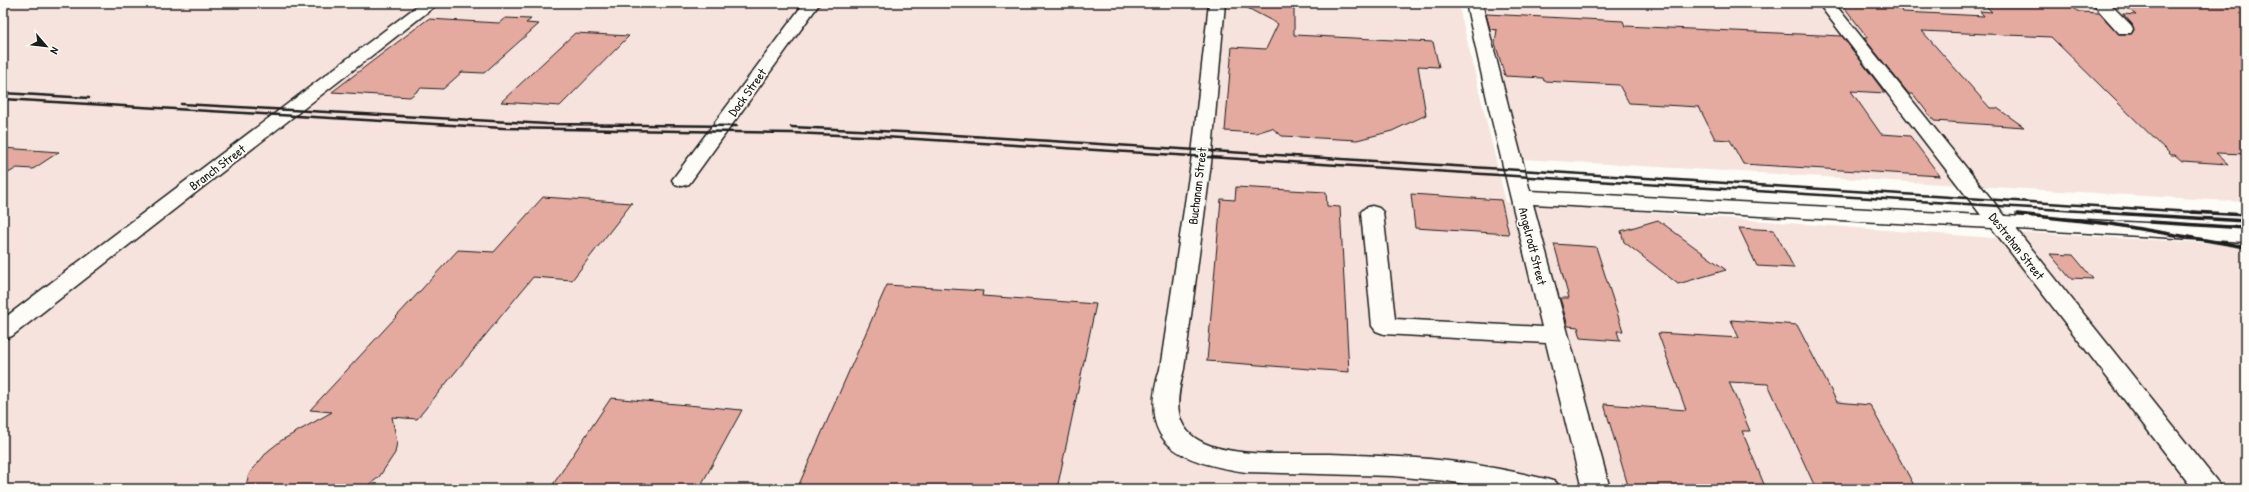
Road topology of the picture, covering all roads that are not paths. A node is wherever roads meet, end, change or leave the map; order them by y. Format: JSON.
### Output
{"nodes":[{"id":1,"x":431,"y":3,"type":"edge"},
{"id":2,"x":812,"y":3,"type":"edge"},
{"id":3,"x":1217,"y":3,"type":"edge"},
{"id":4,"x":1474,"y":3,"type":"edge"},
{"id":5,"x":1826,"y":3,"type":"edge"},
{"id":6,"x":2100,"y":3,"type":"edge"},
{"id":7,"x":2125,"y":29,"type":"dead end"},
{"id":8,"x":682,"y":180,"type":"dead end"},
{"id":9,"x":1521,"y":197,"type":"junction"},
{"id":10,"x":1372,"y":212,"type":"dead end"},
{"id":11,"x":1999,"y":223,"type":"junction"},
{"id":12,"x":2246,"y":235,"type":"edge"},
{"id":13,"x":3,"y":331,"type":"edge"},
{"id":14,"x":1556,"y":336,"type":"junction"},
{"id":15,"x":1546,"y":489,"type":"edge"},
{"id":16,"x":1596,"y":489,"type":"edge"},
{"id":17,"x":2209,"y":489,"type":"edge"}],
"edges":[{"from":1,"to":13,"type":"street","name":"Branch Street"},
{"from":2,"to":8,"type":"street","name":"Dock Street"},
{"from":3,"to":15,"type":"street","name":"Buchanan Street"},
{"from":4,"to":9,"type":"street","name":"Angelrodt Street"},
{"from":5,"to":11,"type":"street","name":"Destrehan Street"},
{"from":6,"to":7,"type":"street"},
{"from":9,"to":11,"type":"street"},
{"from":9,"to":14,"type":"street","name":"Angelrodt Street"},
{"from":10,"to":14,"type":"street"},
{"from":11,"to":12,"type":"street"},
{"from":11,"to":17,"type":"street","name":"Destrehan Street"},
{"from":14,"to":16,"type":"street","name":"Angelrodt Street"}]}
